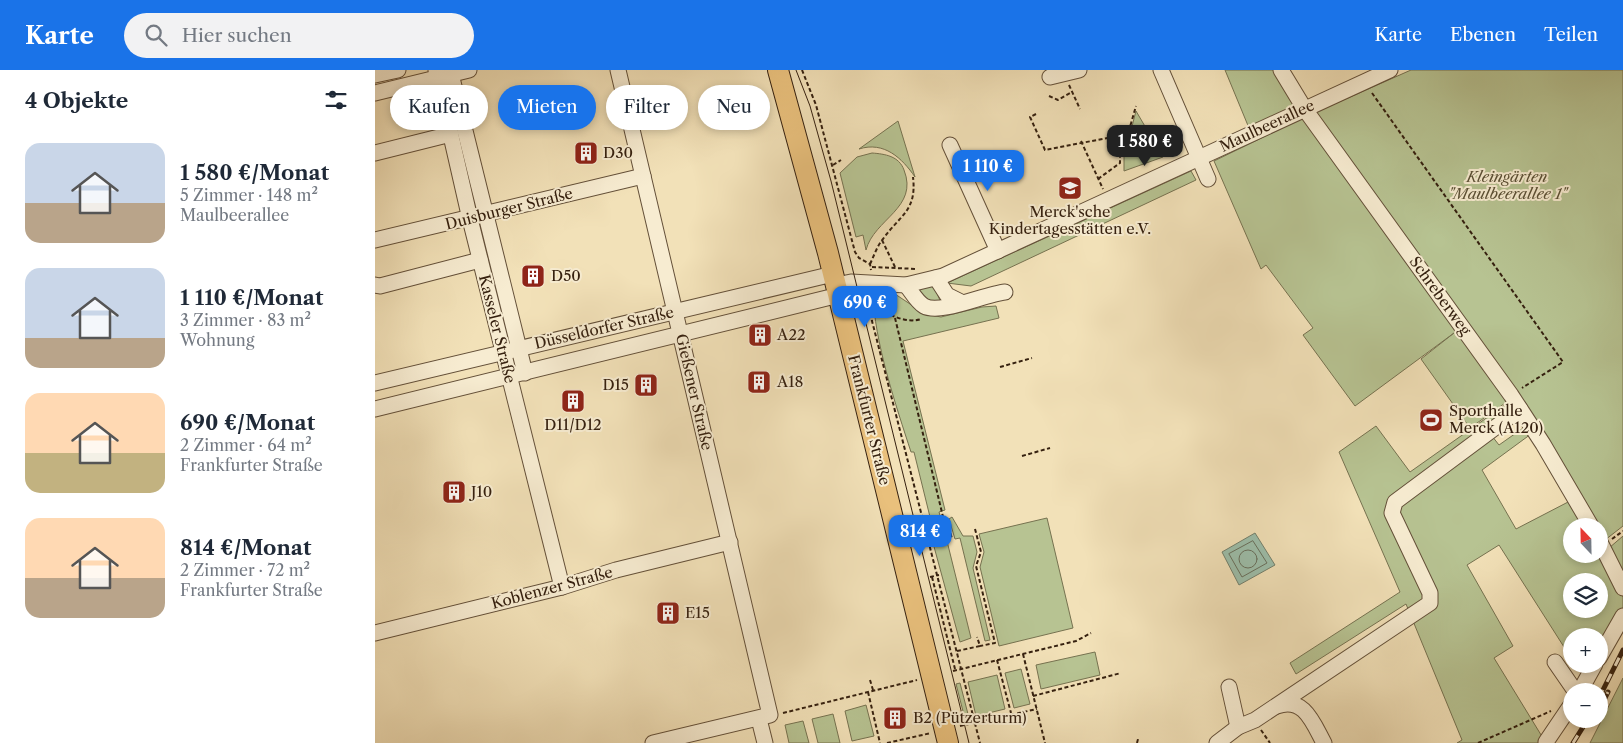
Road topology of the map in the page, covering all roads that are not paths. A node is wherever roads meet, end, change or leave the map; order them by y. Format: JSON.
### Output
{"nodes":[{"id":1,"x":398,"y":70,"type":"edge"},
{"id":2,"x":469,"y":70,"type":"edge"},
{"id":3,"x":618,"y":70,"type":"edge"},
{"id":4,"x":779,"y":70,"type":"edge"},
{"id":5,"x":1079,"y":70,"type":"edge"},
{"id":6,"x":1161,"y":70,"type":"edge"},
{"id":7,"x":1281,"y":70,"type":"edge"},
{"id":8,"x":1389,"y":70,"type":"edge"},
{"id":9,"x":444,"y":73,"type":"edge"},
{"id":10,"x":375,"y":75,"type":"edge"},
{"id":11,"x":1057,"y":75,"type":"road end"},
{"id":12,"x":375,"y":93,"type":"edge"},
{"id":13,"x":1304,"y":108,"type":"junction"},
{"id":14,"x":451,"y":134,"type":"junction"},
{"id":15,"x":951,"y":145,"type":"dead end"},
{"id":16,"x":375,"y":153,"type":"edge"},
{"id":17,"x":1199,"y":158,"type":"junction"},
{"id":18,"x":643,"y":176,"type":"junction"},
{"id":19,"x":1208,"y":179,"type":"dead end"},
{"id":20,"x":487,"y":215,"type":"junction"},
{"id":21,"x":470,"y":219,"type":"junction"},
{"id":22,"x":375,"y":240,"type":"edge"},
{"id":23,"x":998,"y":252,"type":"junction"},
{"id":24,"x":480,"y":260,"type":"junction"},
{"id":25,"x":936,"y":278,"type":"junction"},
{"id":26,"x":375,"y":285,"type":"edge"},
{"id":27,"x":836,"y":285,"type":"junction"},
{"id":28,"x":907,"y":285,"type":"junction"},
{"id":29,"x":1005,"y":292,"type":"dead end"},
{"id":30,"x":961,"y":302,"type":"junction"},
{"id":31,"x":675,"y":312,"type":"junction"},
{"id":32,"x":680,"y":334,"type":"junction"},
{"id":33,"x":519,"y":348,"type":"junction"},
{"id":34,"x":503,"y":352,"type":"junction"},
{"id":35,"x":525,"y":372,"type":"junction"},
{"id":36,"x":509,"y":376,"type":"junction"},
{"id":37,"x":375,"y":383,"type":"edge"},
{"id":38,"x":1520,"y":409,"type":"junction"},
{"id":39,"x":375,"y":410,"type":"edge"},
{"id":40,"x":1586,"y":518,"type":"edge"},
{"id":41,"x":729,"y":542,"type":"junction"},
{"id":42,"x":1608,"y":558,"type":"edge"},
{"id":43,"x":562,"y":587,"type":"junction"},
{"id":44,"x":1623,"y":588,"type":"edge"},
{"id":45,"x":1623,"y":616,"type":"edge"},
{"id":46,"x":375,"y":633,"type":"edge"},
{"id":47,"x":1608,"y":642,"type":"edge"},
{"id":48,"x":1555,"y":662,"type":"dead end"},
{"id":49,"x":1569,"y":683,"type":"edge"},
{"id":50,"x":1229,"y":687,"type":"dead end"},
{"id":51,"x":1273,"y":708,"type":"junction"},
{"id":52,"x":1563,"y":716,"type":"edge"},
{"id":53,"x":765,"y":717,"type":"junction"},
{"id":54,"x":1238,"y":727,"type":"junction"},
{"id":55,"x":942,"y":737,"type":"edge"},
{"id":56,"x":1545,"y":742,"type":"edge"},
{"id":57,"x":653,"y":743,"type":"edge"},
{"id":58,"x":765,"y":743,"type":"edge"},
{"id":59,"x":1217,"y":743,"type":"edge"},
{"id":60,"x":1323,"y":743,"type":"edge"}],
"edges":[{"from":1,"to":10,"type":"street"},
{"from":2,"to":9,"type":"street"},
{"from":3,"to":18,"type":"street","name":"Gießener Straße"},
{"from":4,"to":27,"type":"main road","name":"Frankfurter Straße"},
{"from":5,"to":11,"type":"street"},
{"from":6,"to":17,"type":"street"},
{"from":7,"to":13,"type":"street","name":"Schreberweg"},
{"from":8,"to":13,"type":"street","name":"Maulbeerallee"},
{"from":9,"to":12,"type":"street"},
{"from":9,"to":14,"type":"street","name":"Kasseler Straße"},
{"from":9,"to":20,"type":"street"},
{"from":13,"to":17,"type":"street","name":"Maulbeerallee"},
{"from":13,"to":38,"type":"street","name":"Schreberweg"},
{"from":14,"to":16,"type":"street"},
{"from":14,"to":21,"type":"street","name":"Kasseler Straße"},
{"from":15,"to":23,"type":"street"},
{"from":17,"to":19,"type":"street"},
{"from":17,"to":23,"type":"street","name":"Maulbeerallee"},
{"from":18,"to":20,"type":"street","name":"Duisburger Straße"},
{"from":18,"to":31,"type":"street","name":"Gießener Straße"},
{"from":20,"to":21,"type":"street","name":"Duisburger Straße"},
{"from":20,"to":33,"type":"street"},
{"from":21,"to":22,"type":"street","name":"Duisburger Straße"},
{"from":21,"to":24,"type":"street","name":"Kasseler Straße"},
{"from":23,"to":25,"type":"street","name":"Maulbeerallee"},
{"from":24,"to":26,"type":"street"},
{"from":24,"to":34,"type":"street","name":"Kasseler Straße"},
{"from":25,"to":28,"type":"street","name":"Maulbeerallee"},
{"from":25,"to":30,"type":"street"},
{"from":27,"to":28,"type":"street","name":"Maulbeerallee"},
{"from":27,"to":31,"type":"street","name":"Düsseldorfer Straße"},
{"from":27,"to":32,"type":"street","name":"Düsseldorfer Straße"},
{"from":27,"to":55,"type":"main road","name":"Frankfurter Straße"},
{"from":28,"to":30,"type":"street"},
{"from":29,"to":30,"type":"street"},
{"from":31,"to":32,"type":"street","name":"Gießener Straße"},
{"from":31,"to":33,"type":"street","name":"Düsseldorfer Straße"},
{"from":32,"to":35,"type":"street","name":"Düsseldorfer Straße"},
{"from":32,"to":41,"type":"street","name":"Gießener Straße"},
{"from":33,"to":34,"type":"street","name":"Düsseldorfer Straße"},
{"from":33,"to":35,"type":"street"},
{"from":34,"to":36,"type":"street","name":"Kasseler Straße"},
{"from":34,"to":37,"type":"street","name":"Düsseldorfer Straße"},
{"from":35,"to":36,"type":"street","name":"Düsseldorfer Straße"},
{"from":36,"to":39,"type":"street","name":"Düsseldorfer Straße"},
{"from":36,"to":43,"type":"street","name":"Kasseler Straße"},
{"from":38,"to":40,"type":"street","name":"Schreberweg"},
{"from":38,"to":51,"type":"street"},
{"from":41,"to":43,"type":"street","name":"Koblenzer Straße"},
{"from":41,"to":53,"type":"street","name":"Gießener Straße"},
{"from":42,"to":44,"type":"street"},
{"from":43,"to":46,"type":"street","name":"Koblenzer Straße"},
{"from":45,"to":47,"type":"street"},
{"from":48,"to":49,"type":"street"},
{"from":50,"to":54,"type":"street"},
{"from":51,"to":54,"type":"street"},
{"from":51,"to":60,"type":"street"},
{"from":52,"to":56,"type":"street"},
{"from":53,"to":57,"type":"street"},
{"from":53,"to":58,"type":"street","name":"Gießener Straße"},
{"from":54,"to":59,"type":"street"}]}
